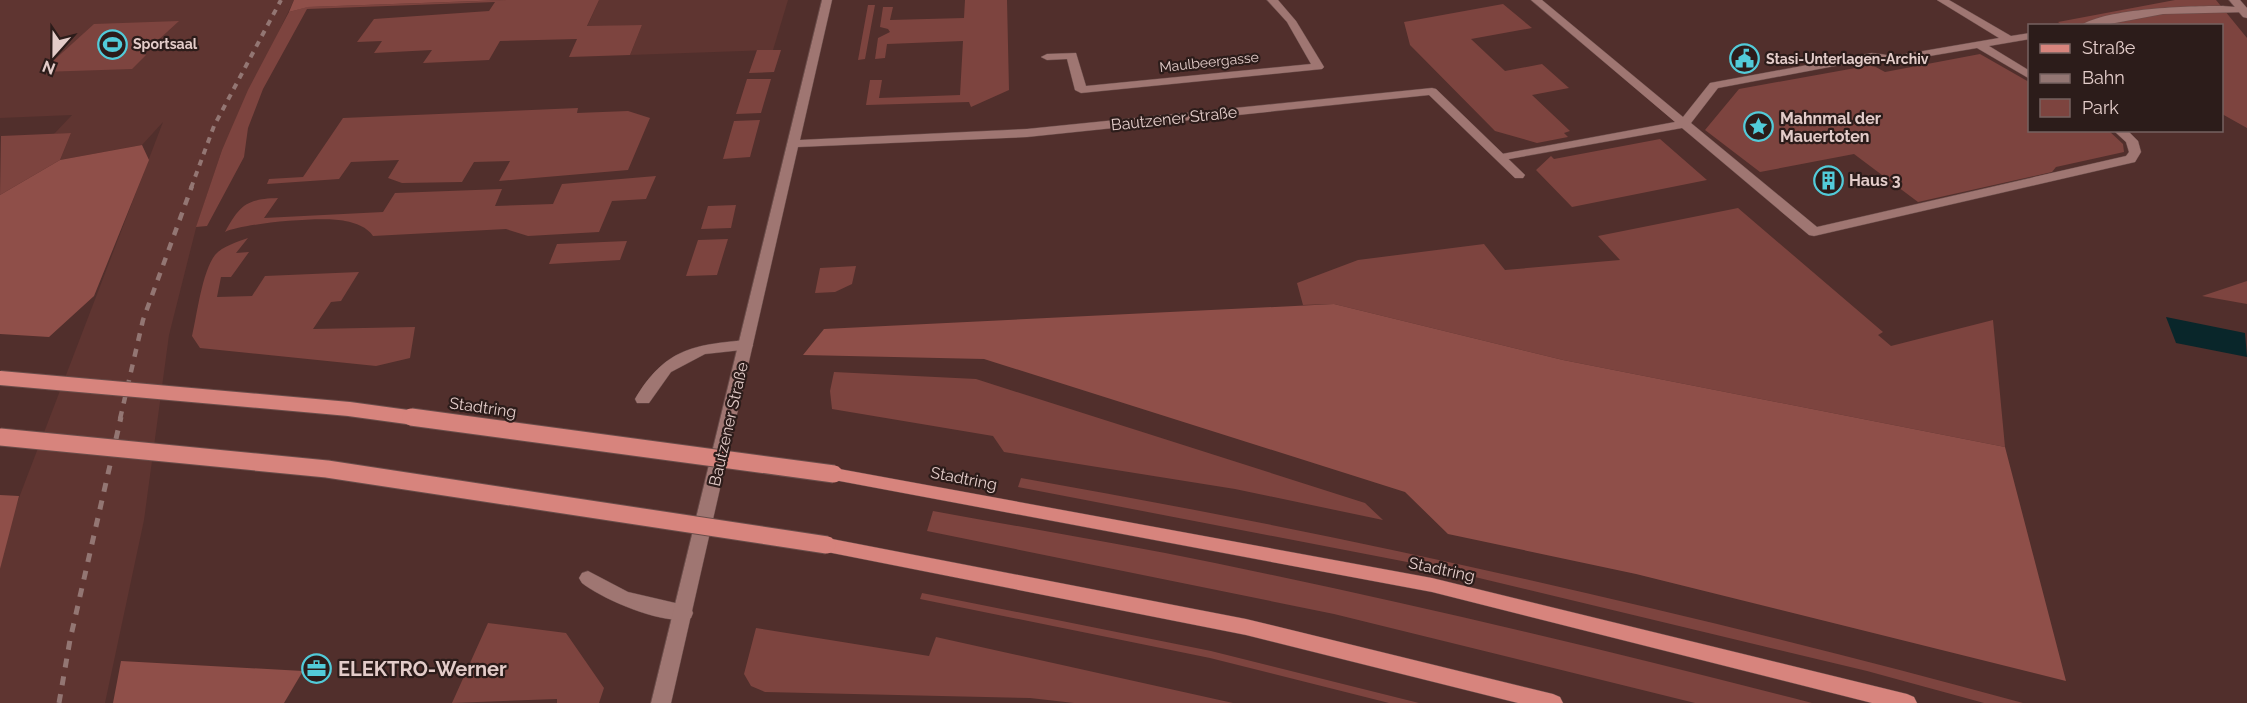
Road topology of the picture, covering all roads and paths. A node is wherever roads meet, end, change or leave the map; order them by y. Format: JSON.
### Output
{"nodes":[{"id":1,"x":827,"y":0,"type":"edge"},
{"id":2,"x":1272,"y":0,"type":"edge"},
{"id":3,"x":1536,"y":0,"type":"edge"},
{"id":4,"x":1942,"y":0,"type":"edge"},
{"id":5,"x":2234,"y":0,"type":"edge"},
{"id":6,"x":2245,"y":13,"type":"edge"},
{"id":7,"x":2092,"y":24,"type":"edge"},
{"id":8,"x":2028,"y":36,"type":"edge"},
{"id":9,"x":2008,"y":39,"type":"junction"},
{"id":10,"x":1978,"y":44,"type":"junction"},
{"id":11,"x":1047,"y":57,"type":"dead end"},
{"id":12,"x":2028,"y":75,"type":"edge"},
{"id":13,"x":1684,"y":124,"type":"junction"},
{"id":14,"x":2121,"y":132,"type":"edge"},
{"id":15,"x":794,"y":144,"type":"junction"},
{"id":16,"x":1502,"y":158,"type":"junction"},
{"id":17,"x":1519,"y":175,"type":"dead end"},
{"id":18,"x":746,"y":345,"type":"junction"},
{"id":19,"x":0,"y":378,"type":"edge"},
{"id":20,"x":643,"y":399,"type":"dead end"},
{"id":21,"x":0,"y":437,"type":"edge"},
{"id":22,"x":588,"y":578,"type":"dead end"},
{"id":23,"x":684,"y":613,"type":"junction"},
{"id":24,"x":661,"y":703,"type":"edge"},
{"id":25,"x":1553,"y":703,"type":"edge"},
{"id":26,"x":1907,"y":703,"type":"edge"}],
"edges":[{"from":1,"to":15,"type":"street","name":"Bautzener Straße"},
{"from":2,"to":11,"type":"street","name":"Maulbeergasse"},
{"from":3,"to":13,"type":"street"},
{"from":4,"to":9,"type":"street"},
{"from":5,"to":6,"type":"street"},
{"from":6,"to":7,"type":"street"},
{"from":8,"to":9,"type":"street"},
{"from":9,"to":10,"type":"street"},
{"from":10,"to":12,"type":"street"},
{"from":10,"to":13,"type":"street"},
{"from":13,"to":14,"type":"street"},
{"from":13,"to":16,"type":"street"},
{"from":15,"to":16,"type":"street","name":"Bautzener Straße"},
{"from":15,"to":18,"type":"street","name":"Bautzener Straße"},
{"from":16,"to":17,"type":"street","name":"Bautzener Straße"},
{"from":18,"to":20,"type":"street"},
{"from":18,"to":23,"type":"street","name":"Bautzener Straße"},
{"from":19,"to":26,"type":"main road","name":"Stadtring","bridge":true},
{"from":21,"to":25,"type":"main road","bridge":true},
{"from":22,"to":23,"type":"street"},
{"from":23,"to":24,"type":"street","name":"Bautzener Straße"}]}
